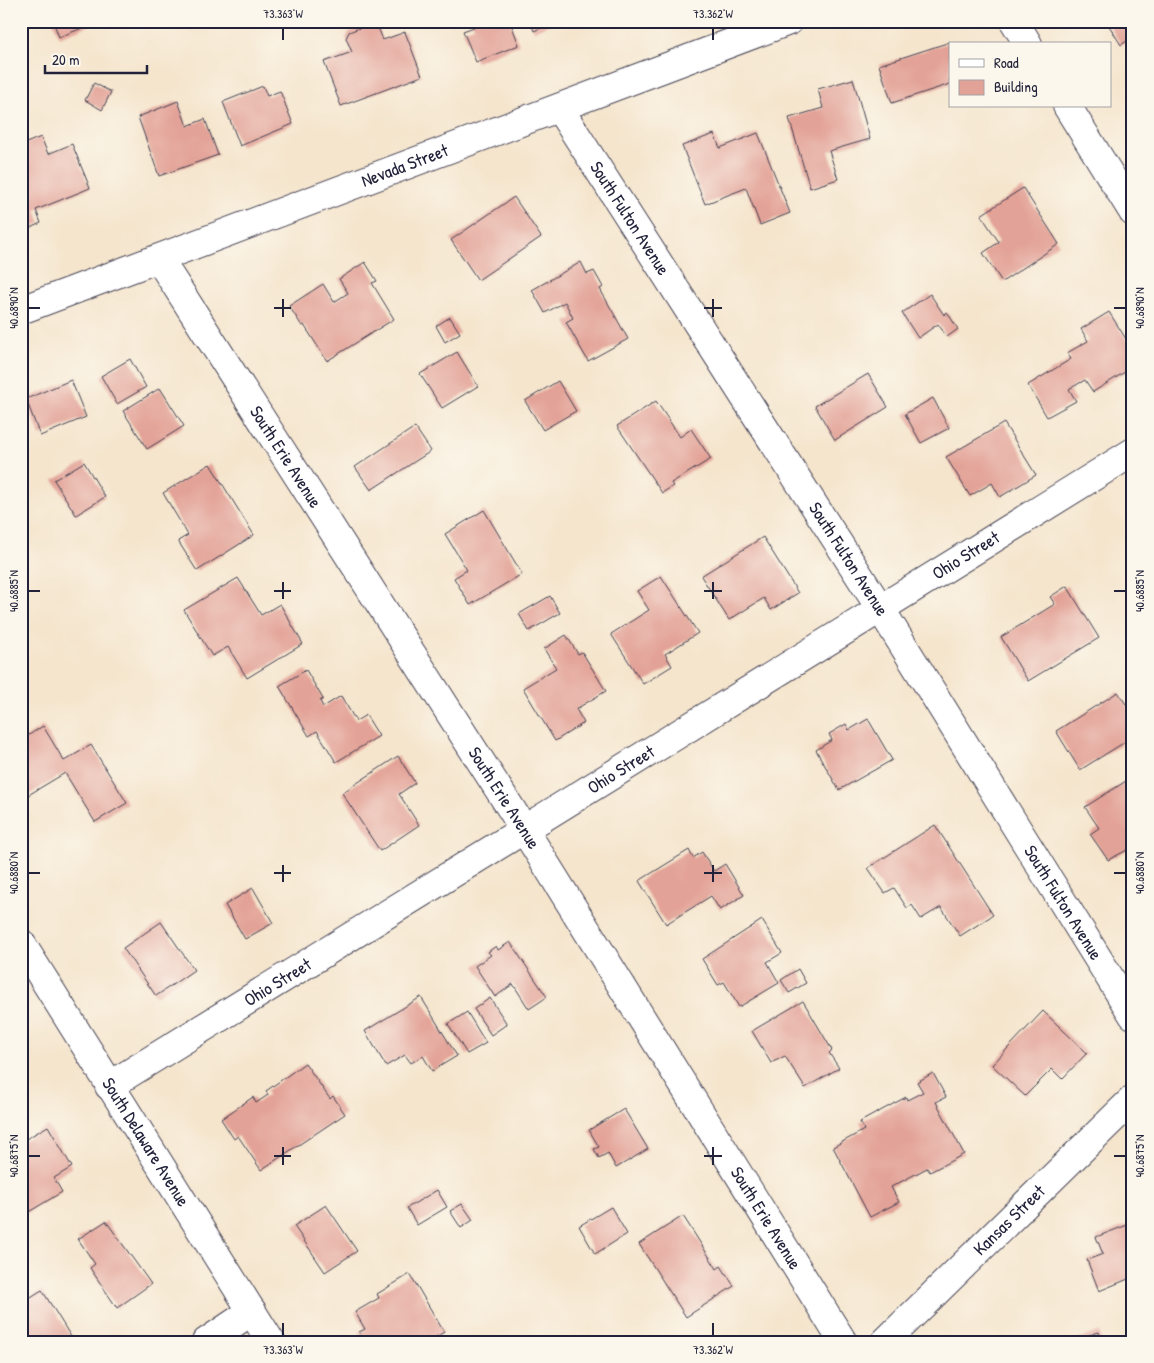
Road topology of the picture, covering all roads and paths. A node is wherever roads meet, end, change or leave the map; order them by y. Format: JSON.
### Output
{"nodes":[{"id":1,"x":790,"y":21,"type":"edge"},
{"id":2,"x":1014,"y":21,"type":"edge"},
{"id":3,"x":1027,"y":42,"type":"edge"},
{"id":4,"x":559,"y":108,"type":"junction"},
{"id":5,"x":1068,"y":108,"type":"edge"},
{"id":6,"x":1133,"y":212,"type":"edge"},
{"id":7,"x":159,"y":258,"type":"junction"},
{"id":8,"x":21,"y":310,"type":"edge"},
{"id":9,"x":1133,"y":452,"type":"edge"},
{"id":10,"x":880,"y":608,"type":"junction"},
{"id":11,"x":524,"y":829,"type":"junction"},
{"id":12,"x":21,"y":943,"type":"edge"},
{"id":13,"x":1133,"y":1015,"type":"edge"},
{"id":14,"x":109,"y":1086,"type":"junction"},
{"id":15,"x":1133,"y":1099,"type":"edge"},
{"id":16,"x":252,"y":1311,"type":"junction"},
{"id":17,"x":206,"y":1342,"type":"edge"},
{"id":18,"x":271,"y":1342,"type":"edge"},
{"id":19,"x":843,"y":1342,"type":"edge"},
{"id":20,"x":885,"y":1342,"type":"edge"}],
"edges":[{"from":1,"to":4,"type":"street","name":"Nevada Street"},
{"from":2,"to":3,"type":"street"},
{"from":4,"to":7,"type":"street","name":"Nevada Street"},
{"from":4,"to":10,"type":"street","name":"South Fulton Avenue"},
{"from":5,"to":6,"type":"street"},
{"from":7,"to":8,"type":"street","name":"Nevada Street"},
{"from":7,"to":11,"type":"street","name":"South Erie Avenue"},
{"from":9,"to":10,"type":"street","name":"Ohio Street"},
{"from":10,"to":11,"type":"street","name":"Ohio Street"},
{"from":10,"to":13,"type":"street","name":"South Fulton Avenue"},
{"from":11,"to":14,"type":"street","name":"Ohio Street"},
{"from":11,"to":19,"type":"street","name":"South Erie Avenue"},
{"from":12,"to":14,"type":"street","name":"South Delaware Avenue"},
{"from":14,"to":16,"type":"street","name":"South Delaware Avenue"},
{"from":15,"to":20,"type":"street","name":"Kansas Street"},
{"from":16,"to":17,"type":"street"},
{"from":16,"to":18,"type":"street","name":"South Delaware Avenue"}]}
